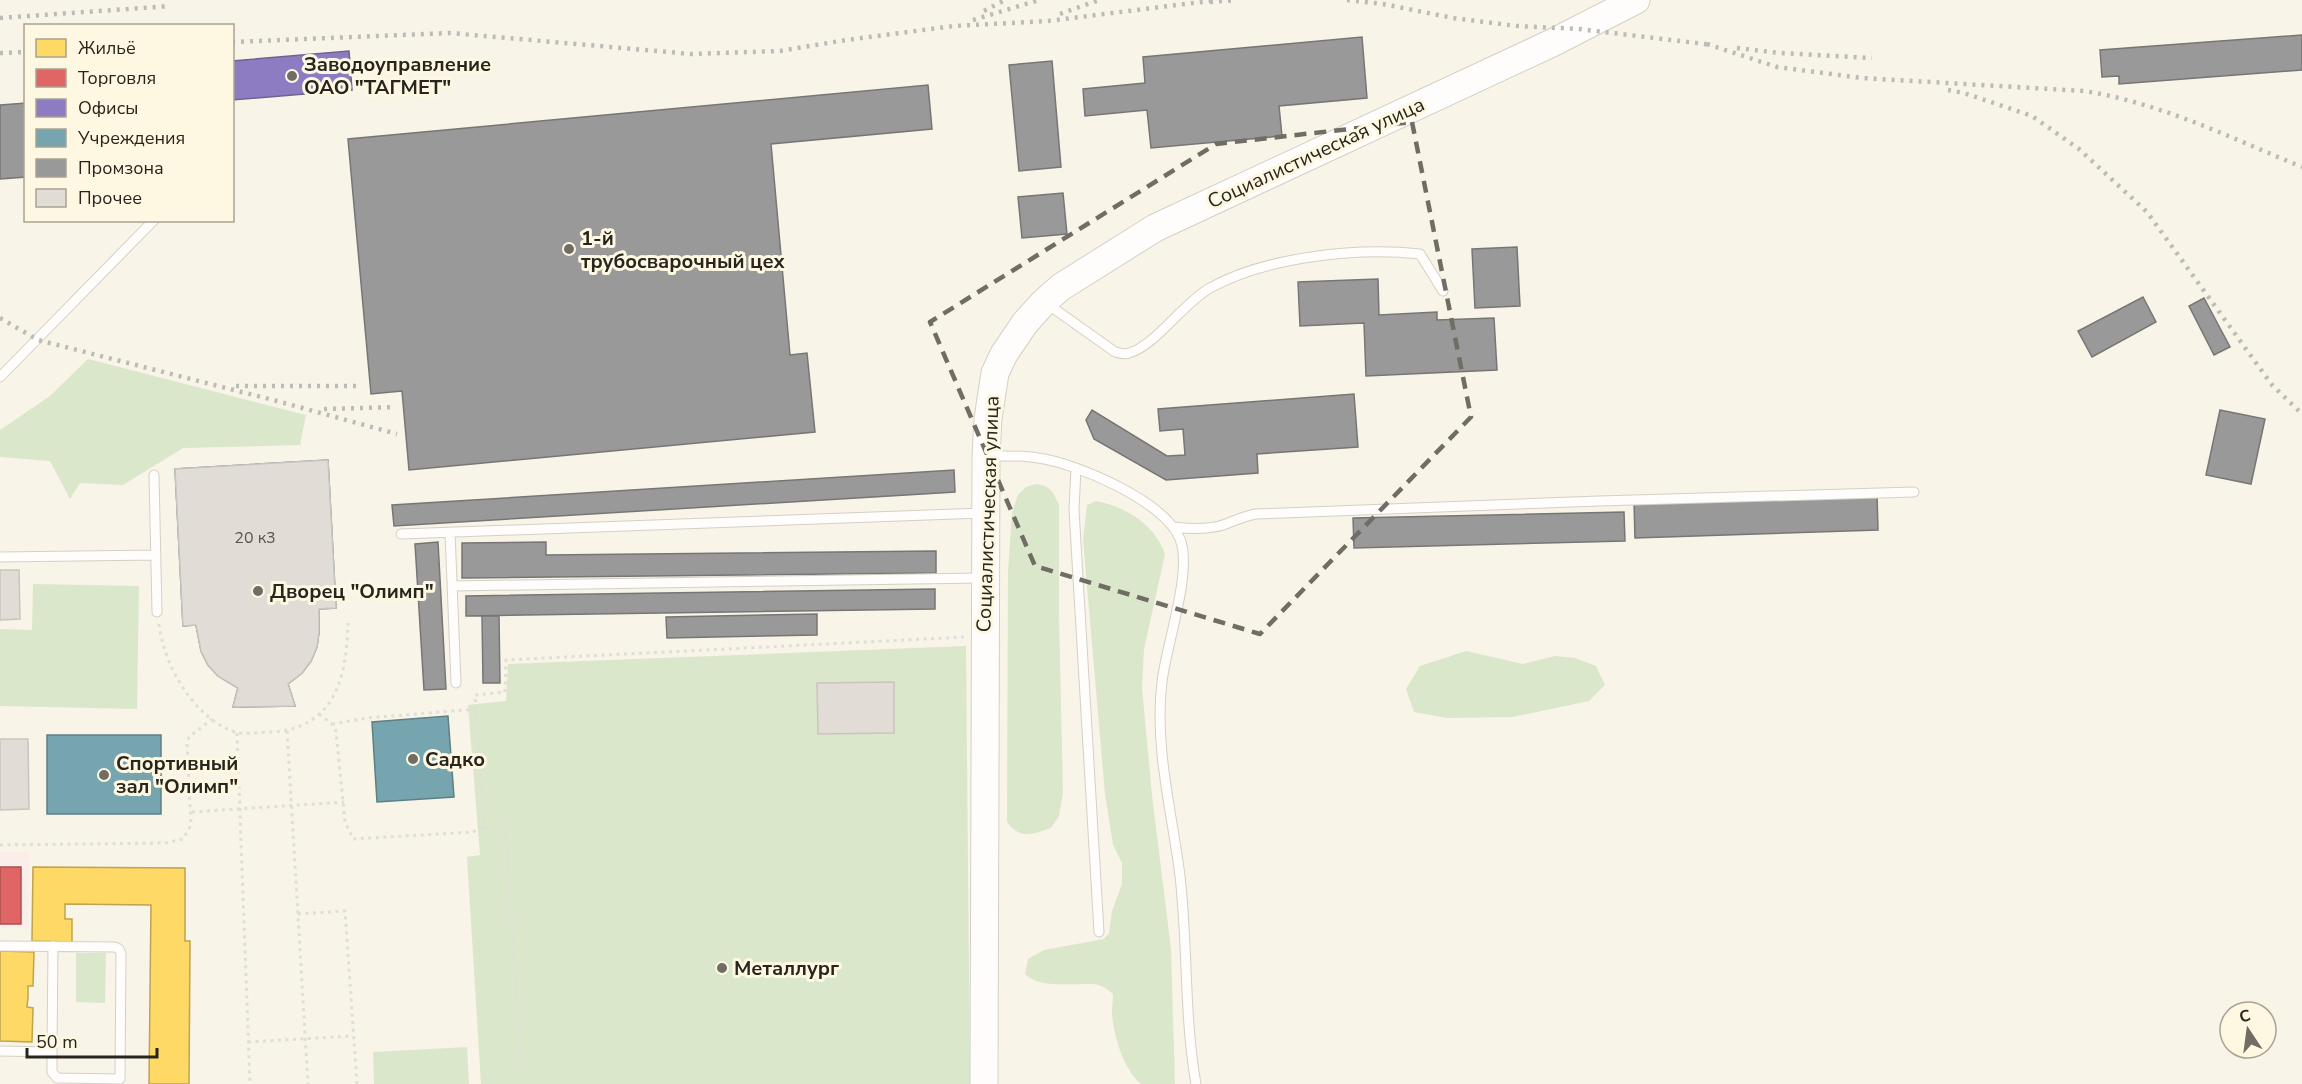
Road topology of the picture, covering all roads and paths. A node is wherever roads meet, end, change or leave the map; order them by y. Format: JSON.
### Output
{"nodes":[{"id":1,"x":1636,"y":0,"type":"edge"},
{"id":2,"x":152,"y":222,"type":"edge"},
{"id":3,"x":1443,"y":291,"type":"dead end"},
{"id":4,"x":1044,"y":302,"type":"junction"},
{"id":5,"x":0,"y":377,"type":"edge"},
{"id":6,"x":986,"y":456,"type":"junction"},
{"id":7,"x":1076,"y":468,"type":"junction"},
{"id":8,"x":154,"y":476,"type":"dead end"},
{"id":9,"x":1914,"y":492,"type":"dead end"},
{"id":10,"x":986,"y":513,"type":"junction"},
{"id":11,"x":1173,"y":527,"type":"junction"},
{"id":12,"x":450,"y":532,"type":"junction"},
{"id":13,"x":401,"y":534,"type":"dead end"},
{"id":14,"x":156,"y":555,"type":"junction"},
{"id":15,"x":0,"y":557,"type":"edge"},
{"id":16,"x":981,"y":578,"type":"dead end"},
{"id":17,"x":452,"y":586,"type":"junction"},
{"id":18,"x":157,"y":612,"type":"joint"},
{"id":19,"x":348,"y":622,"type":"dead end"},
{"id":20,"x":984,"y":636,"type":"junction"},
{"id":21,"x":456,"y":683,"type":"dead end"},
{"id":22,"x":477,"y":709,"type":"junction"},
{"id":23,"x":319,"y":714,"type":"junction"},
{"id":24,"x":212,"y":719,"type":"junction"},
{"id":25,"x":332,"y":724,"type":"junction"},
{"id":26,"x":287,"y":732,"type":"junction"},
{"id":27,"x":237,"y":733,"type":"junction"},
{"id":28,"x":344,"y":802,"type":"junction"},
{"id":29,"x":292,"y":805,"type":"junction"},
{"id":30,"x":240,"y":809,"type":"junction"},
{"id":31,"x":192,"y":812,"type":"junction"},
{"id":32,"x":484,"y":827,"type":"junction"},
{"id":33,"x":0,"y":844,"type":"edge"},
{"id":34,"x":298,"y":914,"type":"junction"},
{"id":35,"x":1099,"y":932,"type":"dead end"},
{"id":36,"x":0,"y":946,"type":"edge"},
{"id":37,"x":53,"y":946,"type":"junction"},
{"id":38,"x":354,"y":1036,"type":"junction"},
{"id":39,"x":305,"y":1039,"type":"junction"},
{"id":40,"x":248,"y":1042,"type":"junction"},
{"id":41,"x":0,"y":1052,"type":"edge"},
{"id":42,"x":52,"y":1052,"type":"junction"},
{"id":43,"x":521,"y":1065,"type":"dead end"},
{"id":44,"x":122,"y":1081,"type":"edge"},
{"id":45,"x":250,"y":1084,"type":"edge"},
{"id":46,"x":308,"y":1084,"type":"edge"},
{"id":47,"x":357,"y":1084,"type":"edge"},
{"id":48,"x":984,"y":1084,"type":"edge"},
{"id":49,"x":1196,"y":1084,"type":"edge"}],
"edges":[{"from":1,"to":4,"type":"street","name":"Социалистическая улица"},
{"from":2,"to":5,"type":"lane"},
{"from":3,"to":4,"type":"lane"},
{"from":4,"to":6,"type":"street","name":"Социалистическая улица"},
{"from":6,"to":7,"type":"lane"},
{"from":6,"to":10,"type":"street","name":"Социалистическая улица"},
{"from":7,"to":11,"type":"lane"},
{"from":7,"to":35,"type":"lane"},
{"from":8,"to":14,"type":"lane"},
{"from":9,"to":11,"type":"lane"},
{"from":10,"to":12,"type":"lane"},
{"from":10,"to":20,"type":"street","name":"Социалистическая улица"},
{"from":11,"to":49,"type":"lane"},
{"from":12,"to":13,"type":"lane"},
{"from":12,"to":17,"type":"lane"},
{"from":14,"to":15,"type":"lane"},
{"from":14,"to":18,"type":"lane"},
{"from":16,"to":17,"type":"lane"},
{"from":17,"to":21,"type":"lane"},
{"from":18,"to":24,"type":"path"},
{"from":19,"to":23,"type":"path"},
{"from":20,"to":22,"type":"path"},
{"from":20,"to":48,"type":"street","name":"Социалистическая улица"},
{"from":22,"to":25,"type":"path"},
{"from":22,"to":32,"type":"path"},
{"from":23,"to":25,"type":"path"},
{"from":23,"to":26,"type":"path"},
{"from":24,"to":27,"type":"path"},
{"from":24,"to":31,"type":"path"},
{"from":25,"to":28,"type":"path"},
{"from":26,"to":27,"type":"path"},
{"from":26,"to":29,"type":"path"},
{"from":27,"to":30,"type":"path"},
{"from":28,"to":29,"type":"path"},
{"from":28,"to":32,"type":"path"},
{"from":29,"to":30,"type":"path"},
{"from":29,"to":34,"type":"path"},
{"from":30,"to":31,"type":"path"},
{"from":30,"to":40,"type":"path"},
{"from":31,"to":33,"type":"path"},
{"from":32,"to":43,"type":"path"},
{"from":34,"to":38,"type":"path"},
{"from":34,"to":39,"type":"path"},
{"from":36,"to":37,"type":"lane"},
{"from":37,"to":42,"type":"lane"},
{"from":37,"to":44,"type":"lane"},
{"from":38,"to":39,"type":"path"},
{"from":38,"to":47,"type":"path"},
{"from":39,"to":40,"type":"path"},
{"from":39,"to":46,"type":"path"},
{"from":40,"to":45,"type":"path"},
{"from":41,"to":42,"type":"lane"},
{"from":42,"to":44,"type":"lane"}]}
